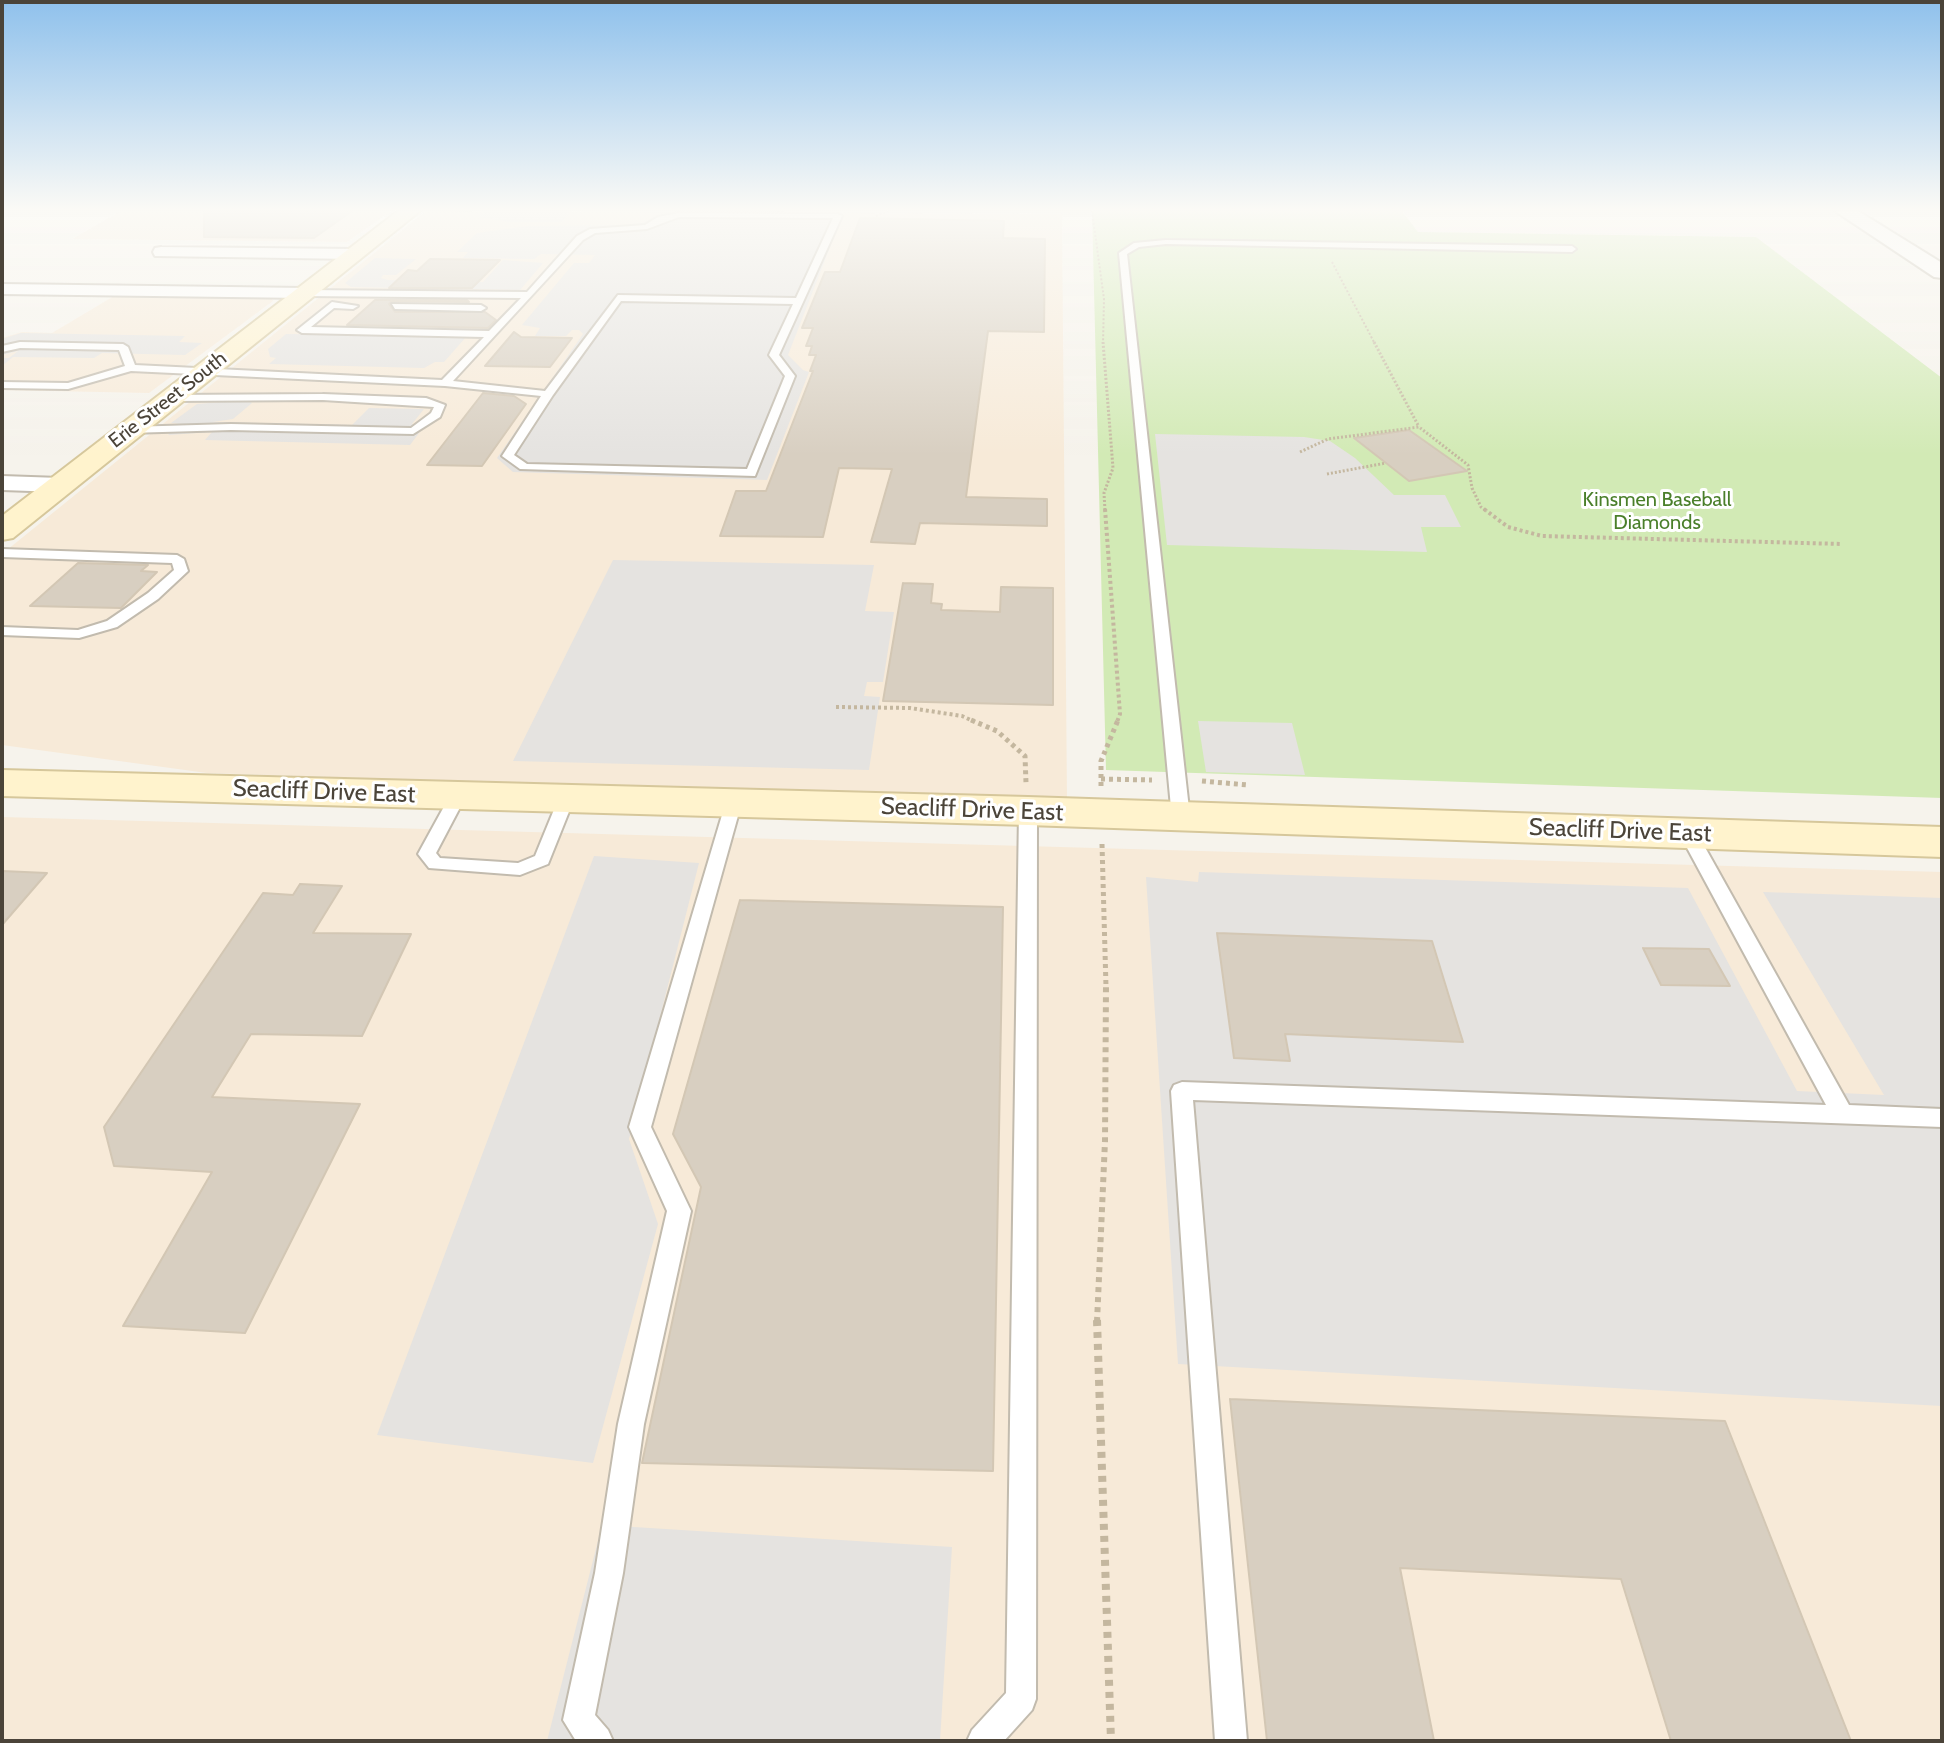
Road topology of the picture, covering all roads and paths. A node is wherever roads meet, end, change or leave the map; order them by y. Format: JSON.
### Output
{"nodes":[{"id":1,"x":255,"y":292,"type":"edge"},
{"id":2,"x":531,"y":292,"type":"edge"},
{"id":3,"x":803,"y":292,"type":"edge"},
{"id":4,"x":1103,"y":292,"type":"edge"},
{"id":5,"x":1127,"y":292,"type":"edge"},
{"id":6,"x":1349,"y":292,"type":"edge"},
{"id":7,"x":305,"y":293,"type":"junction"},
{"id":8,"x":529,"y":295,"type":"junction"},
{"id":9,"x":799,"y":301,"type":"junction"},
{"id":10,"x":362,"y":306,"type":"dead end"},
{"id":11,"x":376,"y":306,"type":"dead end"},
{"id":12,"x":481,"y":308,"type":"dead end"},
{"id":13,"x":491,"y":334,"type":"junction"},
{"id":14,"x":2,"y":349,"type":"edge"},
{"id":15,"x":131,"y":368,"type":"junction"},
{"id":16,"x":206,"y":370,"type":"junction"},
{"id":17,"x":445,"y":383,"type":"junction"},
{"id":18,"x":2,"y":385,"type":"edge"},
{"id":19,"x":548,"y":394,"type":"junction"},
{"id":20,"x":171,"y":398,"type":"junction"},
{"id":21,"x":1419,"y":427,"type":"junction"},
{"id":22,"x":128,"y":430,"type":"junction"},
{"id":23,"x":1300,"y":452,"type":"dead end"},
{"id":24,"x":1386,"y":463,"type":"dead end"},
{"id":25,"x":1327,"y":474,"type":"dead end"},
{"id":26,"x":2,"y":483,"type":"edge"},
{"id":27,"x":60,"y":485,"type":"junction"},
{"id":28,"x":2,"y":531,"type":"edge"},
{"id":29,"x":1842,"y":544,"type":"dead end"},
{"id":30,"x":2,"y":553,"type":"edge"},
{"id":31,"x":2,"y":631,"type":"edge"},
{"id":32,"x":836,"y":707,"type":"dead end"},
{"id":33,"x":2,"y":783,"type":"edge"},
{"id":34,"x":458,"y":796,"type":"junction"},
{"id":35,"x":1101,"y":797,"type":"junction"},
{"id":36,"x":566,"y":799,"type":"junction"},
{"id":37,"x":733,"y":805,"type":"junction"},
{"id":38,"x":1028,"y":811,"type":"junction"},
{"id":39,"x":1181,"y":818,"type":"junction"},
{"id":40,"x":1688,"y":833,"type":"junction"},
{"id":41,"x":1942,"y":842,"type":"edge"},
{"id":42,"x":1843,"y":1115,"type":"junction"},
{"id":43,"x":1942,"y":1118,"type":"edge"},
{"id":44,"x":597,"y":1741,"type":"edge"},
{"id":45,"x":983,"y":1741,"type":"edge"},
{"id":46,"x":1111,"y":1741,"type":"edge"},
{"id":47,"x":1231,"y":1741,"type":"edge"}],
"edges":[{"from":1,"to":7,"type":"street"},
{"from":2,"to":8,"type":"lane"},
{"from":3,"to":9,"type":"lane"},
{"from":4,"to":35,"type":"path"},
{"from":5,"to":39,"type":"lane"},
{"from":6,"to":21,"type":"path"},
{"from":7,"to":8,"type":"lane"},
{"from":7,"to":16,"type":"main road","name":"Erie Street South"},
{"from":8,"to":13,"type":"lane"},
{"from":9,"to":19,"type":"lane"},
{"from":9,"to":19,"type":"lane"},
{"from":10,"to":13,"type":"lane"},
{"from":11,"to":12,"type":"lane"},
{"from":13,"to":17,"type":"lane"},
{"from":14,"to":15,"type":"lane"},
{"from":15,"to":16,"type":"lane"},
{"from":15,"to":18,"type":"lane"},
{"from":16,"to":17,"type":"lane"},
{"from":16,"to":20,"type":"main road","name":"Erie Street South"},
{"from":17,"to":19,"type":"lane"},
{"from":20,"to":22,"type":"main road","name":"Erie Street South"},
{"from":20,"to":22,"type":"lane"},
{"from":21,"to":23,"type":"path"},
{"from":21,"to":29,"type":"path"},
{"from":22,"to":27,"type":"main road","name":"Erie Street South"},
{"from":24,"to":25,"type":"path"},
{"from":26,"to":27,"type":"street"},
{"from":27,"to":28,"type":"main road","name":"Erie Street South"},
{"from":30,"to":31,"type":"lane"},
{"from":32,"to":38,"type":"path"},
{"from":33,"to":34,"type":"main road","name":"Seacliff Drive East"},
{"from":34,"to":36,"type":"main road","name":"Seacliff Drive East"},
{"from":34,"to":36,"type":"lane"},
{"from":35,"to":38,"type":"main road","name":"Seacliff Drive East"},
{"from":35,"to":39,"type":"main road","name":"Seacliff Drive East"},
{"from":35,"to":46,"type":"path"},
{"from":36,"to":37,"type":"main road","name":"Seacliff Drive East"},
{"from":37,"to":38,"type":"main road","name":"Seacliff Drive East"},
{"from":37,"to":44,"type":"lane"},
{"from":38,"to":45,"type":"lane"},
{"from":39,"to":40,"type":"main road","name":"Seacliff Drive East"},
{"from":40,"to":41,"type":"main road","name":"Seacliff Drive East"},
{"from":40,"to":42,"type":"lane"},
{"from":42,"to":43,"type":"lane"},
{"from":42,"to":47,"type":"lane"}]}
